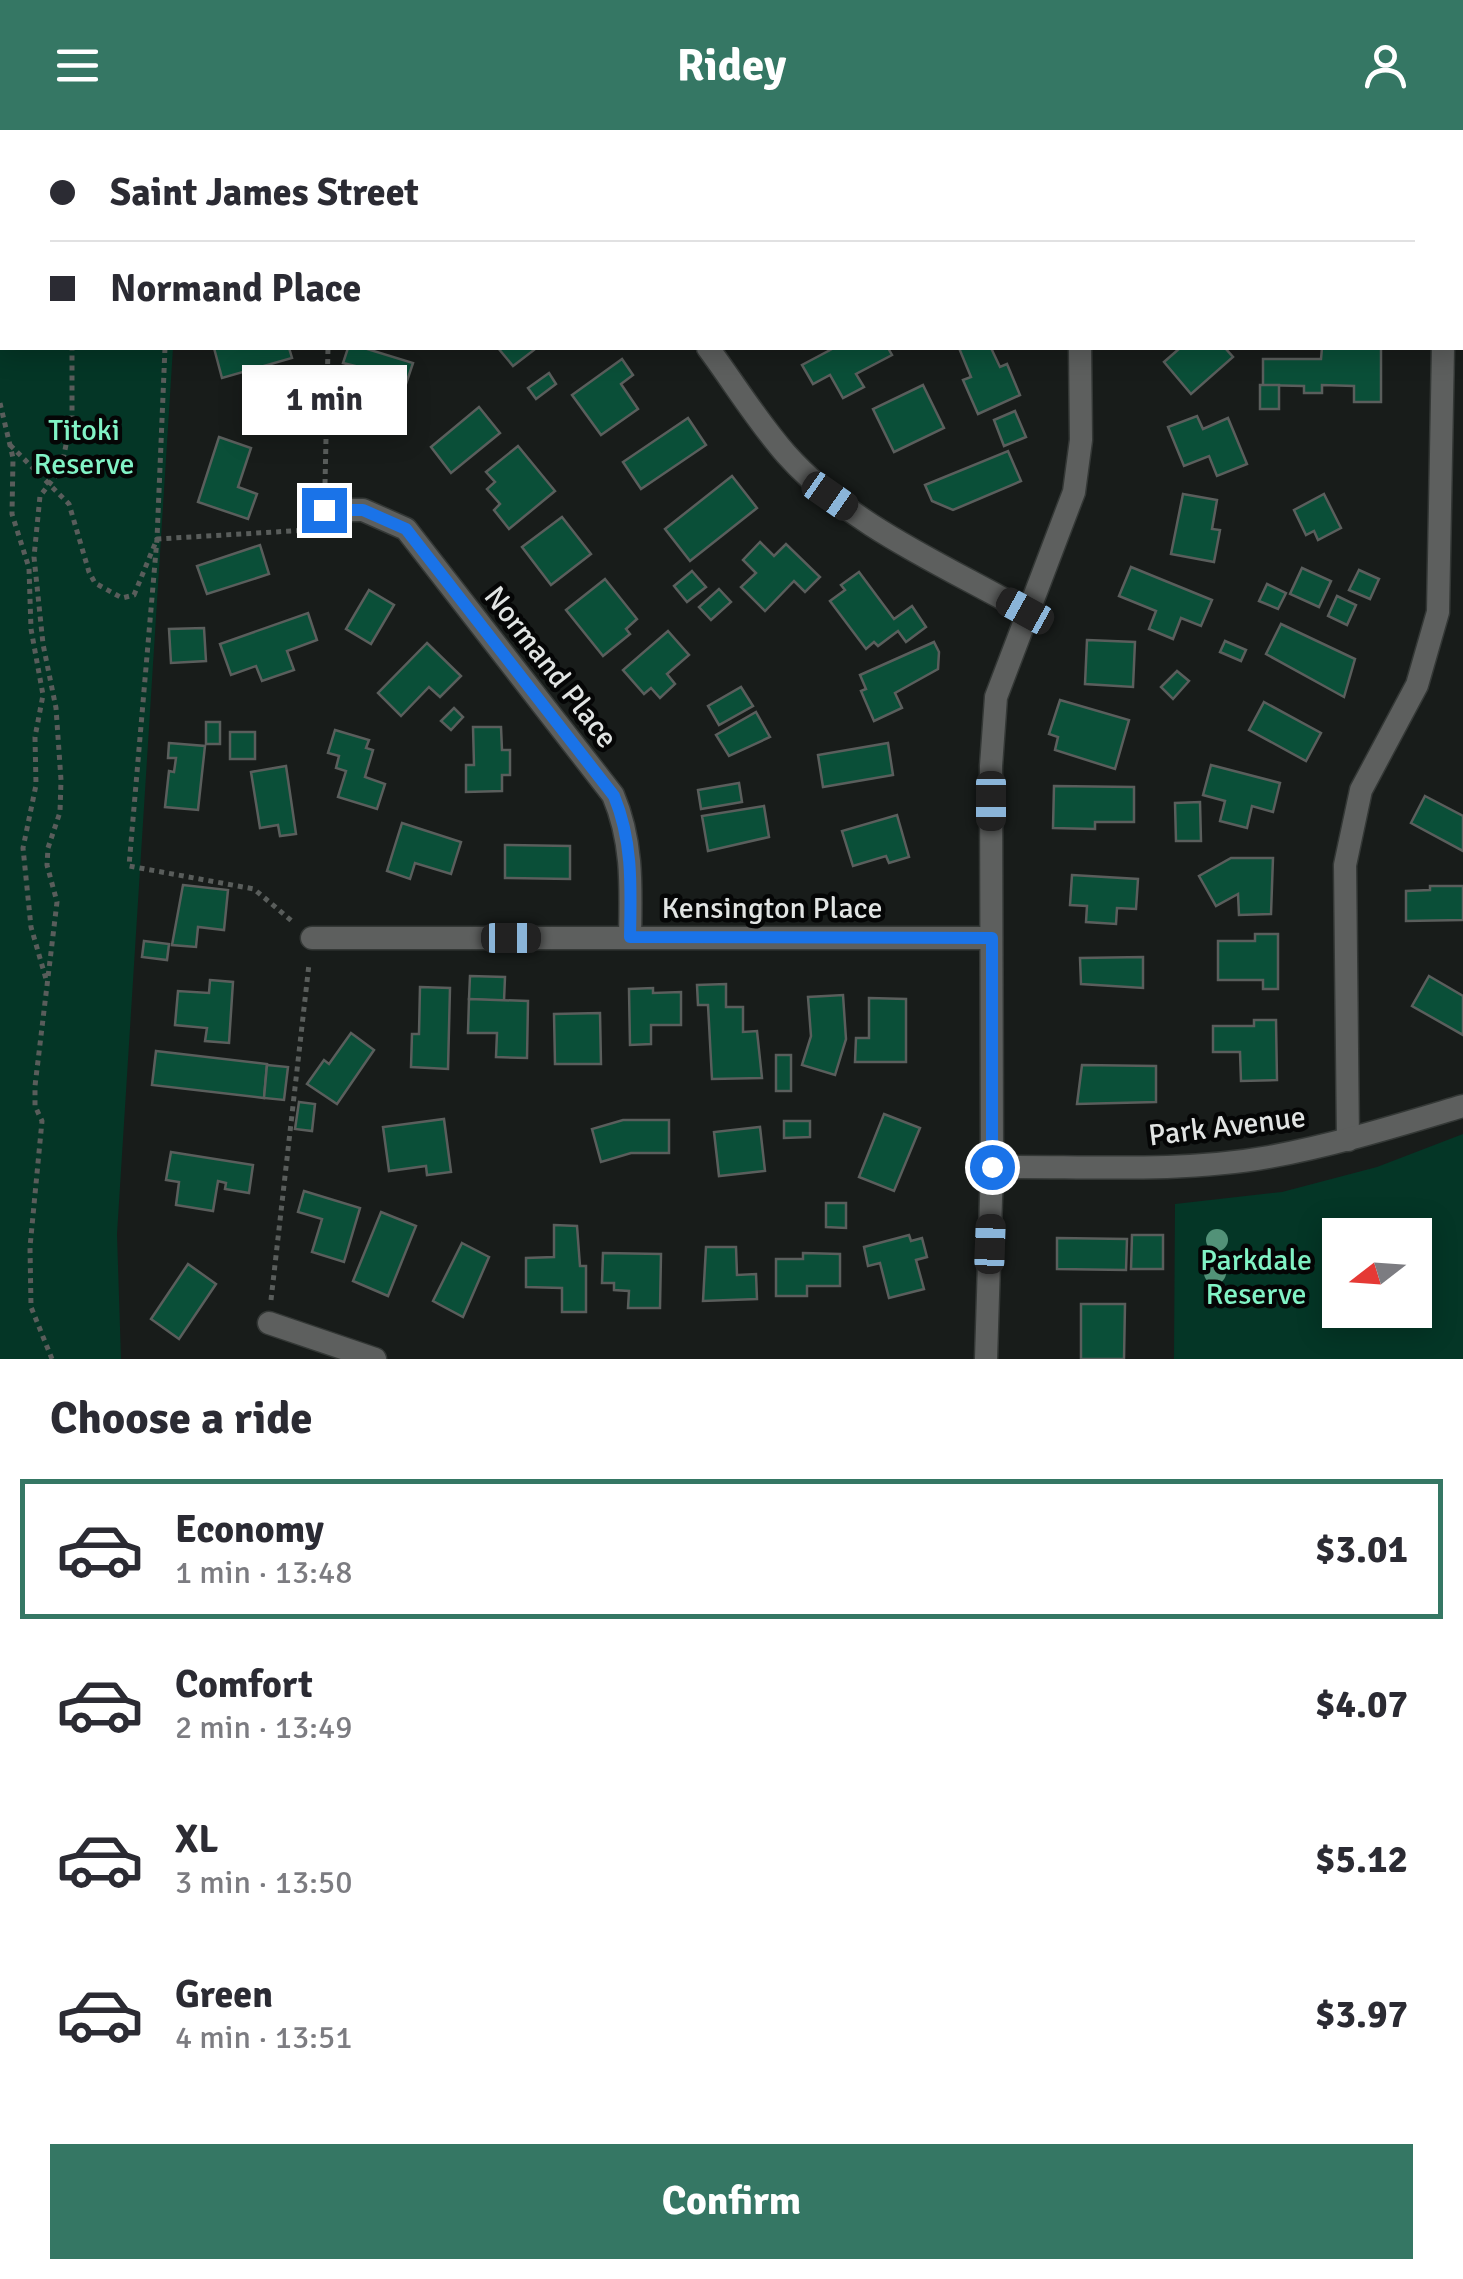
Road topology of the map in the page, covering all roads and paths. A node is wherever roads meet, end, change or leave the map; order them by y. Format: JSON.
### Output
{"nodes":[{"id":1,"x":72,"y":350,"type":"edge"},
{"id":2,"x":165,"y":350,"type":"edge"},
{"id":3,"x":328,"y":350,"type":"edge"},
{"id":4,"x":709,"y":350,"type":"edge"},
{"id":5,"x":1080,"y":350,"type":"edge"},
{"id":6,"x":1443,"y":350,"type":"edge"},
{"id":7,"x":0,"y":403,"type":"edge"},
{"id":8,"x":10,"y":446,"type":"junction"},
{"id":9,"x":50,"y":485,"type":"junction"},
{"id":10,"x":324,"y":510,"type":"junction"},
{"id":11,"x":157,"y":538,"type":"junction"},
{"id":12,"x":1025,"y":611,"type":"junction"},
{"id":13,"x":630,"y":937,"type":"junction"},
{"id":14,"x":312,"y":938,"type":"junction"},
{"id":15,"x":992,"y":938,"type":"junction"},
{"id":16,"x":47,"y":980,"type":"junction"},
{"id":17,"x":1463,"y":1106,"type":"edge"},
{"id":18,"x":1348,"y":1140,"type":"junction"},
{"id":19,"x":992,"y":1167,"type":"junction"},
{"id":20,"x":269,"y":1323,"type":"joint"},
{"id":21,"x":52,"y":1359,"type":"edge"},
{"id":22,"x":375,"y":1359,"type":"edge"},
{"id":23,"x":986,"y":1359,"type":"edge"}],
"edges":[{"from":1,"to":9,"type":"path"},
{"from":2,"to":11,"type":"path"},
{"from":3,"to":10,"type":"path"},
{"from":4,"to":12,"type":"street"},
{"from":5,"to":12,"type":"street"},
{"from":6,"to":18,"type":"street"},
{"from":7,"to":8,"type":"path"},
{"from":8,"to":9,"type":"path"},
{"from":8,"to":16,"type":"path"},
{"from":9,"to":11,"type":"path"},
{"from":9,"to":16,"type":"path"},
{"from":10,"to":11,"type":"path"},
{"from":10,"to":13,"type":"street","name":"Normand Place"},
{"from":11,"to":14,"type":"path"},
{"from":12,"to":15,"type":"street"},
{"from":13,"to":14,"type":"street","name":"Kensington Place"},
{"from":13,"to":15,"type":"street","name":"Kensington Place"},
{"from":14,"to":20,"type":"path"},
{"from":15,"to":19,"type":"street"},
{"from":16,"to":21,"type":"path"},
{"from":17,"to":18,"type":"street","name":"Park Avenue"},
{"from":18,"to":19,"type":"street","name":"Park Avenue"},
{"from":19,"to":23,"type":"street"},
{"from":20,"to":22,"type":"street"}]}
